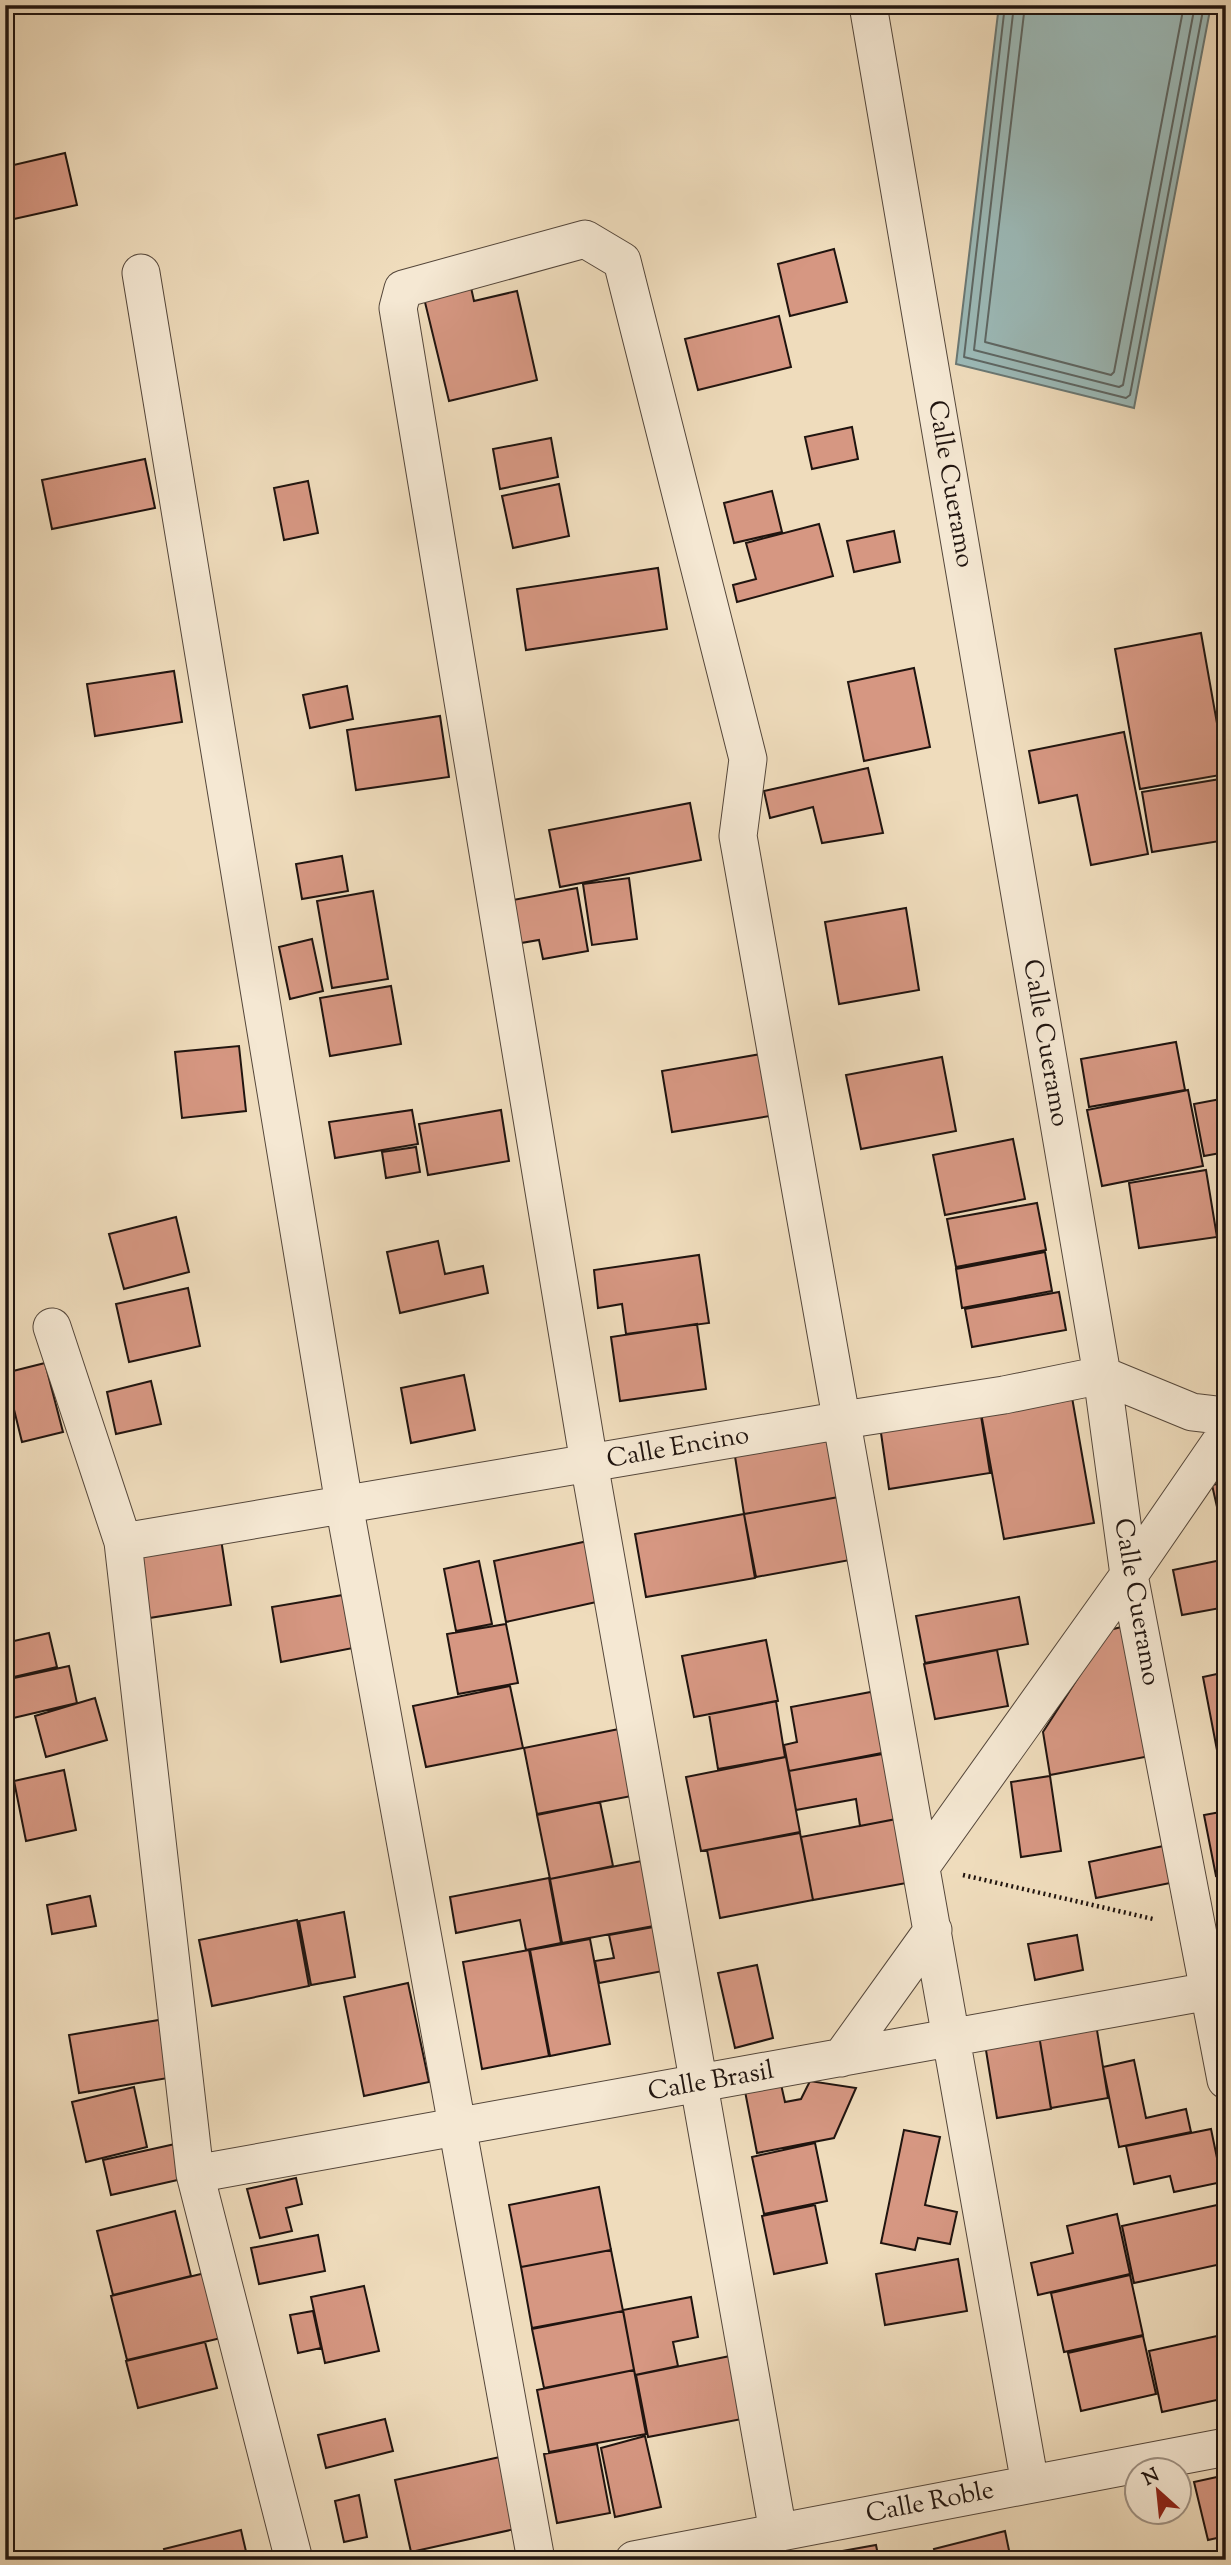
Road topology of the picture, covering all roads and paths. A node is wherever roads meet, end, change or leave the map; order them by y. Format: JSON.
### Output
{"nodes":[{"id":1,"x":868,"y":5,"type":"edge"},
{"id":2,"x":141,"y":273,"type":"dead end"},
{"id":3,"x":52,"y":1327,"type":"dead end"},
{"id":4,"x":1102,"y":1375,"type":"junction"},
{"id":5,"x":1226,"y":1416,"type":"edge"},
{"id":6,"x":843,"y":1420,"type":"junction"},
{"id":7,"x":1226,"y":1434,"type":"edge"},
{"id":8,"x":589,"y":1463,"type":"junction"},
{"id":9,"x":344,"y":1504,"type":"junction"},
{"id":10,"x":123,"y":1542,"type":"junction"},
{"id":11,"x":1129,"y":1575,"type":"junction"},
{"id":12,"x":922,"y":1865,"type":"junction"},
{"id":13,"x":1198,"y":1929,"type":"junction"},
{"id":14,"x":933,"y":1930,"type":"junction"},
{"id":15,"x":1218,"y":1990,"type":"edge"},
{"id":16,"x":952,"y":2038,"type":"junction"},
{"id":17,"x":841,"y":2058,"type":"junction"},
{"id":18,"x":1226,"y":2080,"type":"edge"},
{"id":19,"x":699,"y":2085,"type":"junction"},
{"id":20,"x":457,"y":2128,"type":"junction"},
{"id":21,"x":195,"y":2174,"type":"junction"},
{"id":22,"x":1226,"y":2447,"type":"edge"},
{"id":23,"x":1030,"y":2484,"type":"junction"},
{"id":24,"x":778,"y":2532,"type":"junction"},
{"id":25,"x":294,"y":2560,"type":"edge"},
{"id":26,"x":536,"y":2560,"type":"edge"},
{"id":27,"x":634,"y":2560,"type":"edge"}],
"edges":[{"from":1,"to":4,"type":"street","name":"Calle Cueramo"},
{"from":2,"to":9,"type":"street"},
{"from":3,"to":10,"type":"street"},
{"from":4,"to":5,"type":"street"},
{"from":4,"to":6,"type":"street","name":"Calle Encino"},
{"from":4,"to":11,"type":"street","name":"Calle Cueramo"},
{"from":6,"to":8,"type":"street","name":"Calle Encino"},
{"from":6,"to":8,"type":"street"},
{"from":6,"to":12,"type":"street"},
{"from":7,"to":11,"type":"street"},
{"from":8,"to":9,"type":"street","name":"Calle Encino"},
{"from":8,"to":19,"type":"street"},
{"from":9,"to":10,"type":"street","name":"Calle Encino"},
{"from":9,"to":20,"type":"street"},
{"from":10,"to":21,"type":"street"},
{"from":11,"to":12,"type":"street"},
{"from":11,"to":13,"type":"street","name":"Calle Cueramo"},
{"from":12,"to":13,"type":"path"},
{"from":12,"to":14,"type":"street"},
{"from":13,"to":15,"type":"street","name":"Calle Cueramo"},
{"from":14,"to":16,"type":"street"},
{"from":14,"to":17,"type":"street"},
{"from":15,"to":16,"type":"street","name":"Calle Brasil"},
{"from":15,"to":18,"type":"street","name":"Calle Cueramo"},
{"from":16,"to":17,"type":"street","name":"Calle Brasil"},
{"from":16,"to":23,"type":"street"},
{"from":17,"to":19,"type":"street","name":"Calle Brasil"},
{"from":19,"to":20,"type":"street","name":"Calle Brasil"},
{"from":19,"to":24,"type":"street"},
{"from":20,"to":21,"type":"street","name":"Calle Brasil"},
{"from":20,"to":26,"type":"street"},
{"from":21,"to":25,"type":"street"},
{"from":22,"to":23,"type":"street","name":"Calle Roble"},
{"from":23,"to":24,"type":"street","name":"Calle Roble"},
{"from":24,"to":27,"type":"street","name":"Calle Roble"}]}
